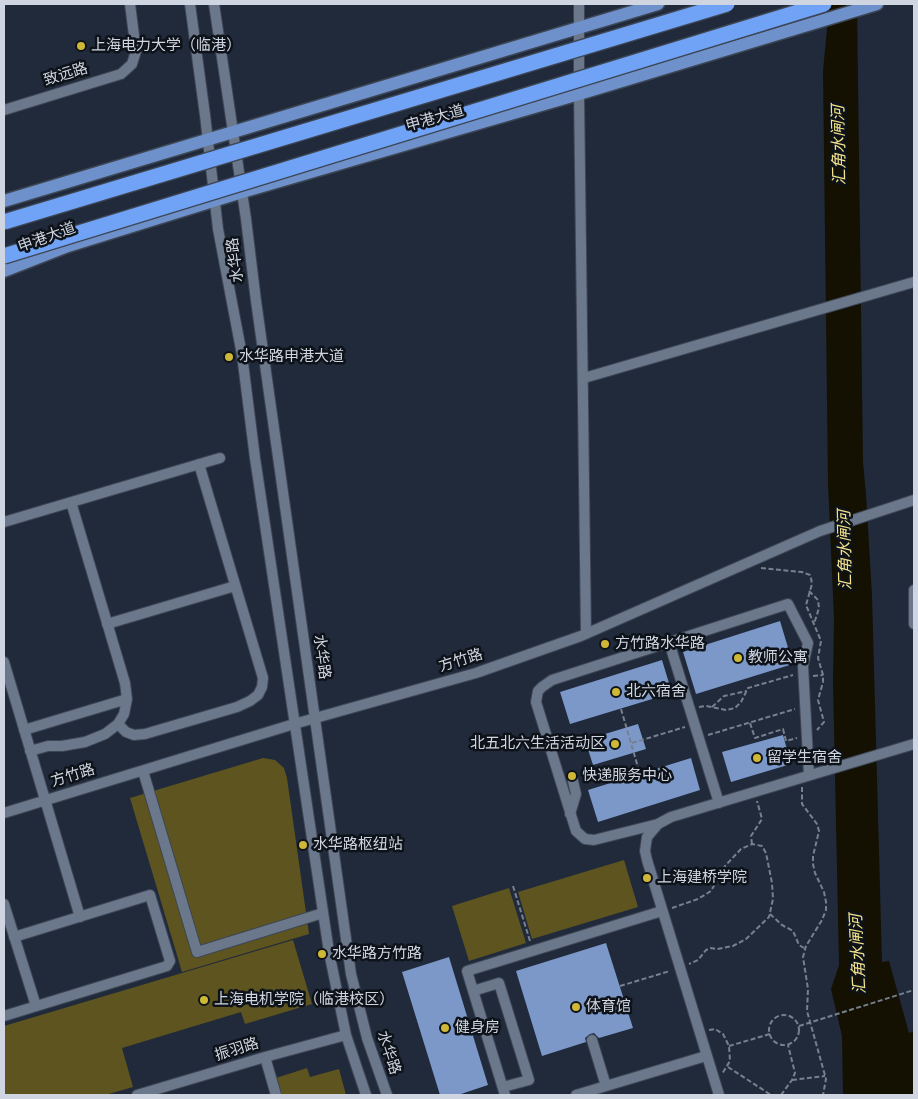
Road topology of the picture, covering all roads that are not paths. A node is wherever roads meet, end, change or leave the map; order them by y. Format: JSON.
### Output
{"nodes":[{"id":1,"x":130,"y":4,"type":"edge"},
{"id":2,"x":190,"y":4,"type":"edge"},
{"id":3,"x":214,"y":4,"type":"edge"},
{"id":4,"x":579,"y":4,"type":"edge"},
{"id":5,"x":658,"y":4,"type":"edge"},
{"id":6,"x":726,"y":4,"type":"edge"},
{"id":7,"x":824,"y":4,"type":"edge"},
{"id":8,"x":877,"y":4,"type":"edge"},
{"id":9,"x":579,"y":28,"type":"junction"},
{"id":10,"x":578,"y":94,"type":"junction"},
{"id":11,"x":4,"y":110,"type":"edge"},
{"id":12,"x":233,"y":131,"type":"junction"},
{"id":13,"x":208,"y":139,"type":"junction"},
{"id":14,"x":242,"y":192,"type":"junction"},
{"id":15,"x":215,"y":201,"type":"junction"},
{"id":16,"x":4,"y":202,"type":"edge"},
{"id":17,"x":4,"y":222,"type":"edge"},
{"id":18,"x":4,"y":256,"type":"edge"},
{"id":19,"x":4,"y":271,"type":"edge"},
{"id":20,"x":914,"y":282,"type":"edge"},
{"id":21,"x":584,"y":378,"type":"junction"},
{"id":22,"x":220,"y":458,"type":"dead end"},
{"id":23,"x":199,"y":464,"type":"junction"},
{"id":24,"x":914,"y":500,"type":"edge"},
{"id":25,"x":71,"y":502,"type":"junction"},
{"id":26,"x":4,"y":522,"type":"edge"},
{"id":27,"x":235,"y":586,"type":"junction"},
{"id":28,"x":914,"y":590,"type":"edge"},
{"id":29,"x":107,"y":624,"type":"junction"},
{"id":30,"x":914,"y":624,"type":"edge"},
{"id":31,"x":586,"y":634,"type":"junction"},
{"id":32,"x":669,"y":642,"type":"junction"},
{"id":33,"x":4,"y":662,"type":"edge"},
{"id":34,"x":127,"y":699,"type":"junction"},
{"id":35,"x":314,"y":720,"type":"junction"},
{"id":36,"x":118,"y":724,"type":"junction"},
{"id":37,"x":294,"y":724,"type":"junction"},
{"id":38,"x":24,"y":730,"type":"junction"},
{"id":39,"x":914,"y":744,"type":"edge"},
{"id":40,"x":30,"y":751,"type":"junction"},
{"id":41,"x":142,"y":771,"type":"junction"},
{"id":42,"x":805,"y":776,"type":"junction"},
{"id":43,"x":573,"y":780,"type":"dead end"},
{"id":44,"x":45,"y":801,"type":"junction"},
{"id":45,"x":719,"y":803,"type":"junction"},
{"id":46,"x":4,"y":814,"type":"edge"},
{"id":47,"x":570,"y":814,"type":"junction"},
{"id":48,"x":658,"y":824,"type":"junction"},
{"id":49,"x":4,"y":904,"type":"edge"},
{"id":50,"x":662,"y":911,"type":"junction"},
{"id":51,"x":323,"y":913,"type":"junction"},
{"id":52,"x":80,"y":917,"type":"junction"},
{"id":53,"x":14,"y":937,"type":"junction"},
{"id":54,"x":473,"y":991,"type":"junction"},
{"id":55,"x":36,"y":1006,"type":"junction"},
{"id":56,"x":4,"y":1016,"type":"edge"},
{"id":57,"x":346,"y":1035,"type":"junction"},
{"id":58,"x":592,"y":1040,"type":"dead end"},
{"id":59,"x":706,"y":1056,"type":"junction"},
{"id":60,"x":265,"y":1057,"type":"junction"},
{"id":61,"x":606,"y":1086,"type":"junction"},
{"id":62,"x":504,"y":1091,"type":"edge"},
{"id":63,"x":138,"y":1095,"type":"edge"},
{"id":64,"x":276,"y":1095,"type":"edge"},
{"id":65,"x":366,"y":1095,"type":"edge"},
{"id":66,"x":386,"y":1095,"type":"edge"},
{"id":67,"x":576,"y":1095,"type":"edge"},
{"id":68,"x":719,"y":1095,"type":"edge"}],
"edges":[{"from":1,"to":11,"type":"street","name":"致远路"},
{"from":2,"to":13,"type":"street","name":"水华路"},
{"from":3,"to":12,"type":"street","name":"水华路"},
{"from":4,"to":9,"type":"street"},
{"from":5,"to":9,"type":"main road"},
{"from":6,"to":17,"type":"highway","bridge":true},
{"from":7,"to":18,"type":"highway","bridge":true},
{"from":8,"to":10,"type":"main road","name":"申港大道"},
{"from":9,"to":10,"type":"street"},
{"from":9,"to":12,"type":"main road"},
{"from":10,"to":14,"type":"main road","name":"申港大道"},
{"from":10,"to":21,"type":"street"},
{"from":12,"to":13,"type":"main road"},
{"from":12,"to":14,"type":"street","name":"水华路"},
{"from":13,"to":15,"type":"street","name":"水华路"},
{"from":13,"to":16,"type":"main road"},
{"from":14,"to":15,"type":"main road","name":"申港大道"},
{"from":14,"to":35,"type":"street","name":"水华路"},
{"from":15,"to":19,"type":"main road","name":"申港大道"},
{"from":15,"to":37,"type":"street","name":"水华路"},
{"from":20,"to":21,"type":"street"},
{"from":21,"to":31,"type":"street"},
{"from":22,"to":23,"type":"street"},
{"from":23,"to":25,"type":"street"},
{"from":23,"to":27,"type":"street"},
{"from":24,"to":31,"type":"street","name":"方竹路"},
{"from":25,"to":26,"type":"street"},
{"from":25,"to":29,"type":"street"},
{"from":27,"to":29,"type":"street"},
{"from":27,"to":36,"type":"street"},
{"from":28,"to":30,"type":"street"},
{"from":29,"to":34,"type":"street"},
{"from":31,"to":35,"type":"street","name":"方竹路"},
{"from":32,"to":42,"type":"street"},
{"from":32,"to":45,"type":"street"},
{"from":32,"to":47,"type":"street"},
{"from":33,"to":38,"type":"street"},
{"from":34,"to":36,"type":"street"},
{"from":34,"to":38,"type":"street"},
{"from":35,"to":37,"type":"street","name":"方竹路"},
{"from":35,"to":66,"type":"street","name":"水华路"},
{"from":36,"to":40,"type":"street"},
{"from":37,"to":41,"type":"street","name":"方竹路"},
{"from":37,"to":51,"type":"street","name":"水华路"},
{"from":38,"to":40,"type":"street"},
{"from":39,"to":42,"type":"street"},
{"from":40,"to":44,"type":"street"},
{"from":41,"to":44,"type":"street","name":"方竹路"},
{"from":41,"to":51,"type":"street"},
{"from":42,"to":45,"type":"street"},
{"from":43,"to":47,"type":"street"},
{"from":44,"to":46,"type":"street","name":"方竹路"},
{"from":44,"to":52,"type":"street"},
{"from":45,"to":48,"type":"street"},
{"from":47,"to":48,"type":"street"},
{"from":48,"to":50,"type":"street"},
{"from":49,"to":53,"type":"street"},
{"from":50,"to":54,"type":"street"},
{"from":50,"to":59,"type":"street"},
{"from":51,"to":57,"type":"street","name":"水华路"},
{"from":52,"to":53,"type":"street"},
{"from":52,"to":55,"type":"street"},
{"from":53,"to":55,"type":"street"},
{"from":54,"to":62,"type":"street"},
{"from":54,"to":62,"type":"street"},
{"from":55,"to":56,"type":"street"},
{"from":57,"to":60,"type":"street","name":"振羽路"},
{"from":57,"to":65,"type":"street","name":"水华路"},
{"from":58,"to":61,"type":"street"},
{"from":59,"to":61,"type":"street"},
{"from":59,"to":68,"type":"street"},
{"from":60,"to":63,"type":"street","name":"振羽路"},
{"from":60,"to":64,"type":"street"},
{"from":61,"to":67,"type":"street"}]}
